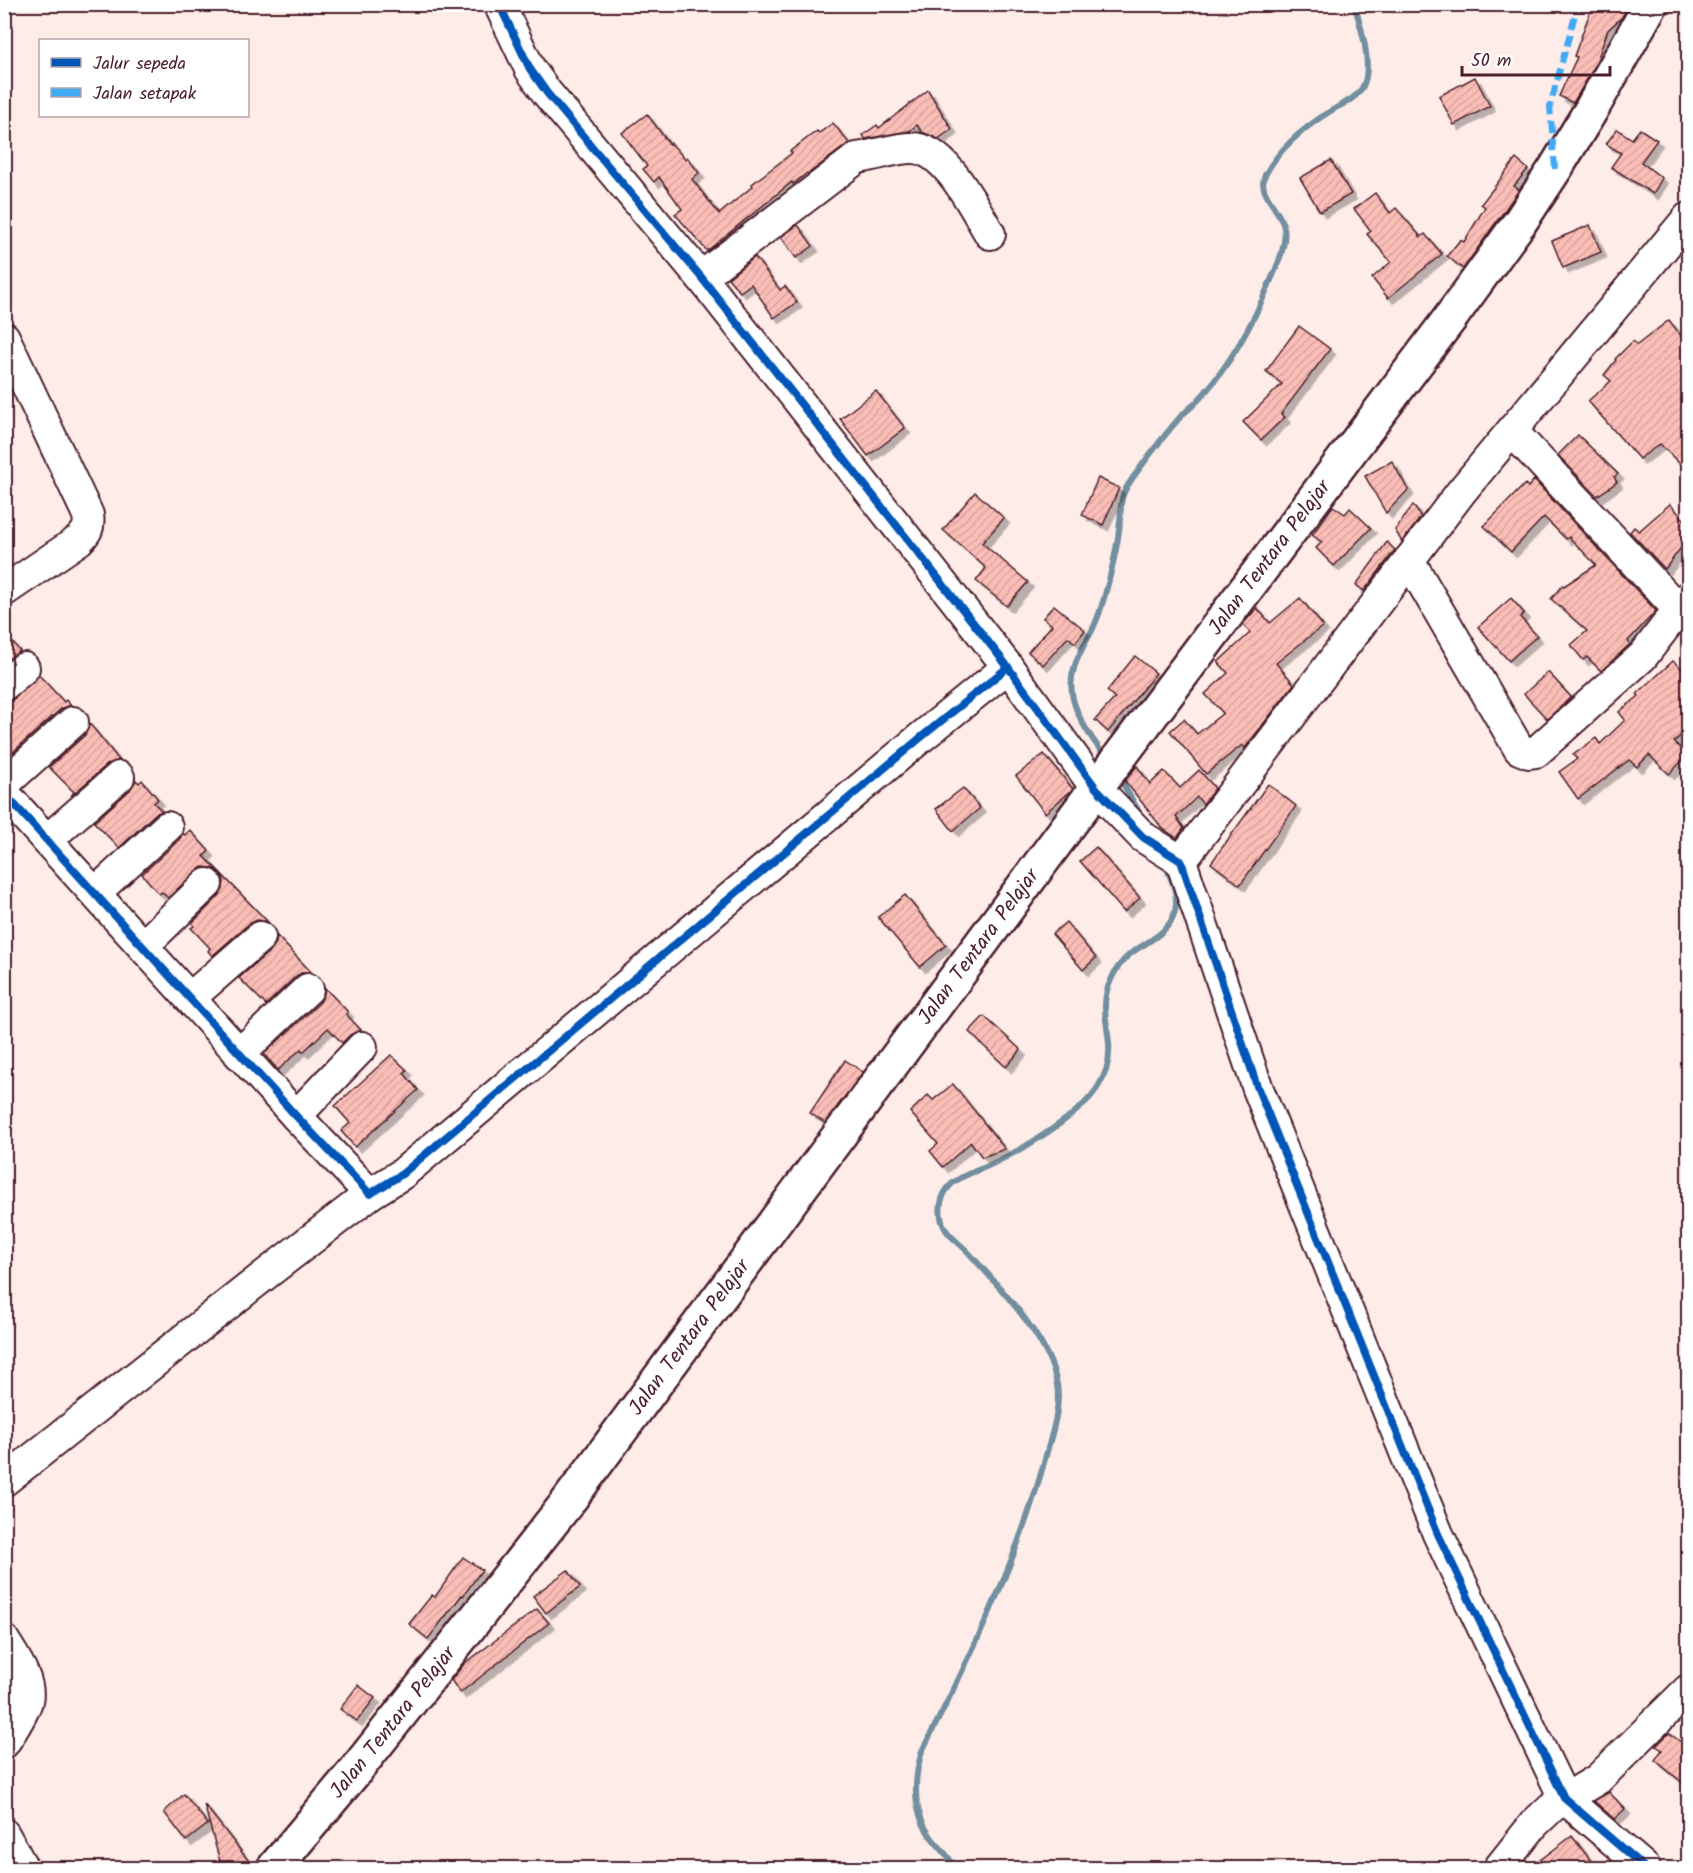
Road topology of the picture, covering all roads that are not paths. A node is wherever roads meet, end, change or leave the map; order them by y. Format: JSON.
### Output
{"nodes":[{"id":1,"x":499,"y":4,"type":"edge"},
{"id":2,"x":1651,"y":4,"type":"edge"},
{"id":3,"x":1689,"y":218,"type":"edge"},
{"id":4,"x":990,"y":234,"type":"dead end"},
{"id":5,"x":702,"y":277,"type":"junction"},
{"id":6,"x":4,"y":337,"type":"edge"},
{"id":7,"x":1512,"y":431,"type":"junction"},
{"id":8,"x":1409,"y":560,"type":"junction"},
{"id":9,"x":4,"y":591,"type":"edge"},
{"id":10,"x":1684,"y":603,"type":"edge"},
{"id":11,"x":1008,"y":667,"type":"junction"},
{"id":12,"x":73,"y":722,"type":"dead end"},
{"id":13,"x":119,"y":777,"type":"dead end"},
{"id":14,"x":4,"y":784,"type":"edge"},
{"id":15,"x":1100,"y":784,"type":"junction"},
{"id":16,"x":4,"y":793,"type":"edge"},
{"id":17,"x":167,"y":827,"type":"dead end"},
{"id":18,"x":47,"y":840,"type":"junction"},
{"id":19,"x":1176,"y":858,"type":"junction"},
{"id":20,"x":207,"y":884,"type":"dead end"},
{"id":21,"x":95,"y":893,"type":"junction"},
{"id":22,"x":260,"y":937,"type":"dead end"},
{"id":23,"x":143,"y":946,"type":"junction"},
{"id":24,"x":308,"y":989,"type":"dead end"},
{"id":25,"x":190,"y":998,"type":"junction"},
{"id":26,"x":362,"y":1047,"type":"dead end"},
{"id":27,"x":239,"y":1054,"type":"junction"},
{"id":28,"x":296,"y":1116,"type":"junction"},
{"id":29,"x":370,"y":1194,"type":"junction"},
{"id":30,"x":4,"y":1481,"type":"edge"},
{"id":31,"x":4,"y":1640,"type":"edge"},
{"id":32,"x":1689,"y":1690,"type":"edge"},
{"id":33,"x":4,"y":1743,"type":"edge"},
{"id":34,"x":1564,"y":1798,"type":"junction"},
{"id":35,"x":4,"y":1834,"type":"edge"},
{"id":36,"x":23,"y":1869,"type":"edge"},
{"id":37,"x":274,"y":1869,"type":"edge"},
{"id":38,"x":1499,"y":1869,"type":"edge"},
{"id":39,"x":1645,"y":1869,"type":"edge"}],
"edges":[{"from":1,"to":5,"type":"street"},
{"from":2,"to":15,"type":"highway","name":"Jalan Tentara Pelajar"},
{"from":3,"to":7,"type":"street"},
{"from":4,"to":5,"type":"street"},
{"from":5,"to":11,"type":"street"},
{"from":6,"to":9,"type":"street"},
{"from":7,"to":8,"type":"street"},
{"from":7,"to":10,"type":"street"},
{"from":8,"to":10,"type":"street"},
{"from":8,"to":19,"type":"street"},
{"from":11,"to":15,"type":"street"},
{"from":11,"to":29,"type":"street"},
{"from":12,"to":14,"type":"street"},
{"from":13,"to":18,"type":"street"},
{"from":15,"to":19,"type":"street"},
{"from":15,"to":37,"type":"highway","name":"Jalan Tentara Pelajar"},
{"from":16,"to":18,"type":"street"},
{"from":17,"to":21,"type":"street"},
{"from":18,"to":21,"type":"street"},
{"from":19,"to":34,"type":"street"},
{"from":20,"to":23,"type":"street"},
{"from":21,"to":23,"type":"street"},
{"from":22,"to":25,"type":"street"},
{"from":23,"to":25,"type":"street"},
{"from":24,"to":27,"type":"street"},
{"from":25,"to":27,"type":"street"},
{"from":26,"to":28,"type":"street"},
{"from":27,"to":28,"type":"street"},
{"from":28,"to":29,"type":"street"},
{"from":29,"to":30,"type":"street"},
{"from":31,"to":33,"type":"street"},
{"from":32,"to":34,"type":"street"},
{"from":34,"to":38,"type":"street"},
{"from":34,"to":39,"type":"street"},
{"from":35,"to":36,"type":"street"}]}
